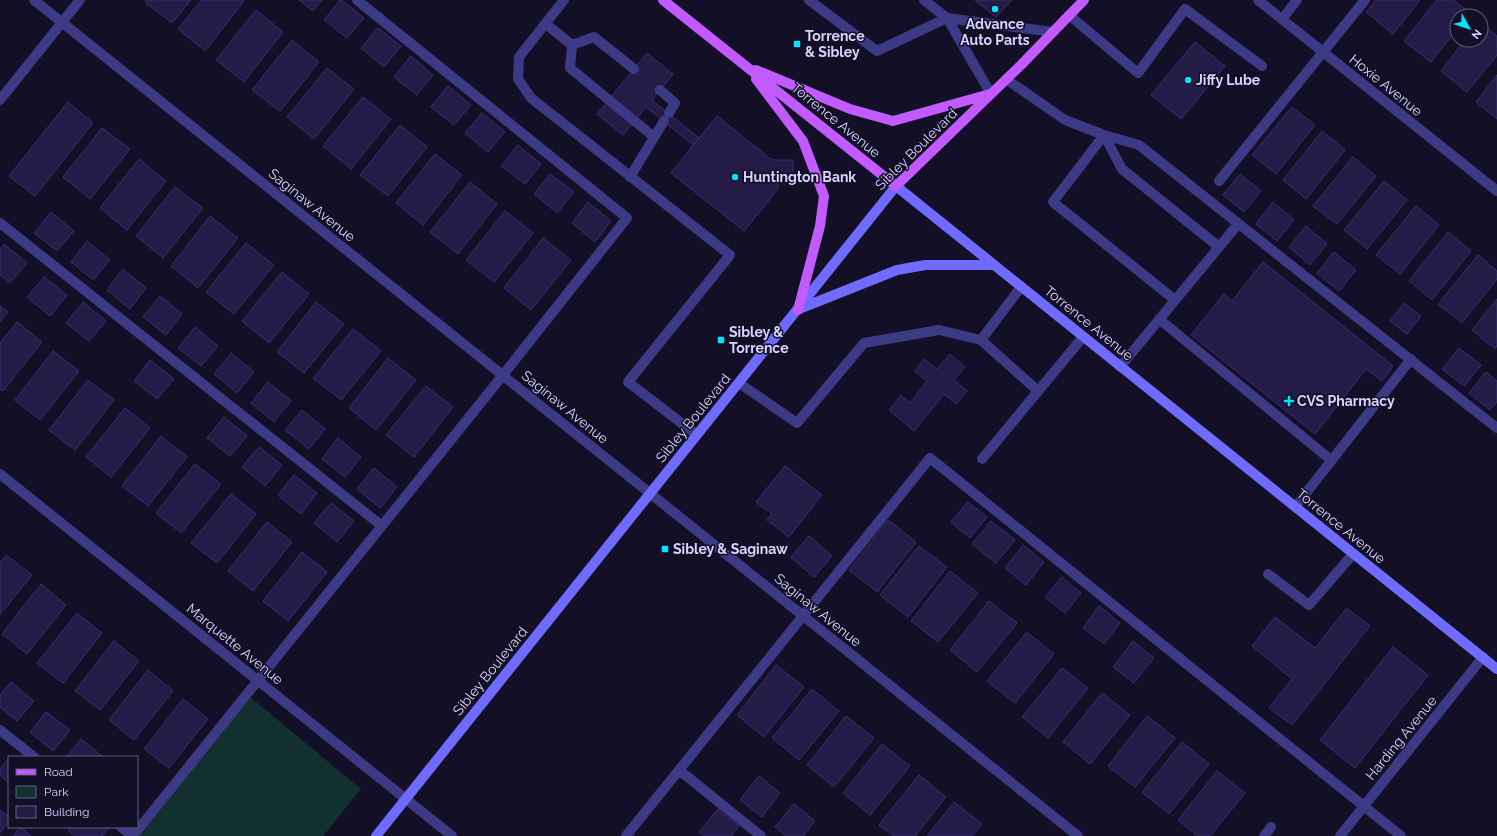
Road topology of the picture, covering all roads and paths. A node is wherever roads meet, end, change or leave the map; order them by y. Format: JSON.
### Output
{"nodes":[{"id":1,"x":34,"y":0,"type":"edge"},
{"id":2,"x":80,"y":0,"type":"edge"},
{"id":3,"x":357,"y":0,"type":"edge"},
{"id":4,"x":564,"y":0,"type":"edge"},
{"id":5,"x":663,"y":0,"type":"edge"},
{"id":6,"x":809,"y":0,"type":"edge"},
{"id":7,"x":924,"y":0,"type":"edge"},
{"id":8,"x":1084,"y":0,"type":"edge"},
{"id":9,"x":1258,"y":0,"type":"edge"},
{"id":10,"x":1297,"y":0,"type":"edge"},
{"id":11,"x":1365,"y":0,"type":"edge"},
{"id":12,"x":1069,"y":15,"type":"junction"},
{"id":13,"x":947,"y":18,"type":"junction"},
{"id":14,"x":1282,"y":19,"type":"junction"},
{"id":15,"x":62,"y":23,"type":"junction"},
{"id":16,"x":546,"y":24,"type":"junction"},
{"id":17,"x":1053,"y":32,"type":"junction"},
{"id":18,"x":572,"y":45,"type":"junction"},
{"id":19,"x":1323,"y":52,"type":"junction"},
{"id":20,"x":746,"y":66,"type":"junction"},
{"id":21,"x":1262,"y":66,"type":"dead end"},
{"id":22,"x":634,"y":69,"type":"dead end"},
{"id":23,"x":1006,"y":79,"type":"junction"},
{"id":24,"x":660,"y":90,"type":"dead end"},
{"id":25,"x":991,"y":94,"type":"junction"},
{"id":26,"x":0,"y":100,"type":"edge"},
{"id":27,"x":1104,"y":135,"type":"junction"},
{"id":28,"x":654,"y":137,"type":"junction"},
{"id":29,"x":630,"y":177,"type":"junction"},
{"id":30,"x":1219,"y":181,"type":"dead end"},
{"id":31,"x":896,"y":186,"type":"junction"},
{"id":32,"x":1497,"y":191,"type":"edge"},
{"id":33,"x":0,"y":223,"type":"edge"},
{"id":34,"x":1238,"y":224,"type":"junction"},
{"id":35,"x":1219,"y":247,"type":"junction"},
{"id":36,"x":993,"y":265,"type":"junction"},
{"id":37,"x":1021,"y":287,"type":"junction"},
{"id":38,"x":1175,"y":300,"type":"junction"},
{"id":39,"x":798,"y":310,"type":"junction"},
{"id":40,"x":1159,"y":319,"type":"junction"},
{"id":41,"x":1083,"y":337,"type":"junction"},
{"id":42,"x":981,"y":340,"type":"junction"},
{"id":43,"x":1411,"y":359,"type":"junction"},
{"id":44,"x":1120,"y":367,"type":"junction"},
{"id":45,"x":503,"y":376,"type":"junction"},
{"id":46,"x":739,"y":383,"type":"junction"},
{"id":47,"x":1038,"y":391,"type":"junction"},
{"id":48,"x":1497,"y":428,"type":"edge"},
{"id":49,"x":697,"y":435,"type":"junction"},
{"id":50,"x":982,"y":459,"type":"dead end"},
{"id":51,"x":1332,"y":460,"type":"junction"},
{"id":52,"x":0,"y":474,"type":"edge"},
{"id":53,"x":650,"y":494,"type":"junction"},
{"id":54,"x":1295,"y":507,"type":"junction"},
{"id":55,"x":382,"y":526,"type":"junction"},
{"id":56,"x":1353,"y":554,"type":"junction"},
{"id":57,"x":1268,"y":574,"type":"dead end"},
{"id":58,"x":803,"y":616,"type":"junction"},
{"id":59,"x":1483,"y":657,"type":"junction"},
{"id":60,"x":1497,"y":668,"type":"edge"},
{"id":61,"x":258,"y":681,"type":"junction"},
{"id":62,"x":0,"y":730,"type":"edge"},
{"id":63,"x":33,"y":756,"type":"edge"},
{"id":64,"x":679,"y":770,"type":"junction"},
{"id":65,"x":406,"y":799,"type":"junction"},
{"id":66,"x":1364,"y":806,"type":"junction"},
{"id":67,"x":1271,"y":827,"type":"dead end"},
{"id":68,"x":123,"y":828,"type":"edge"},
{"id":69,"x":133,"y":836,"type":"edge"},
{"id":70,"x":376,"y":836,"type":"edge"},
{"id":71,"x":452,"y":836,"type":"edge"},
{"id":72,"x":626,"y":836,"type":"edge"},
{"id":73,"x":761,"y":836,"type":"edge"},
{"id":74,"x":1078,"y":836,"type":"edge"},
{"id":75,"x":1264,"y":836,"type":"edge"},
{"id":76,"x":1340,"y":836,"type":"edge"},
{"id":77,"x":1401,"y":836,"type":"edge"}],
"edges":[{"from":1,"to":15,"type":"street","name":"Saginaw Avenue"},
{"from":2,"to":15,"type":"street"},
{"from":3,"to":45,"type":"street"},
{"from":4,"to":16,"type":"street"},
{"from":5,"to":20,"type":"main road","name":"Torrence Avenue"},
{"from":6,"to":13,"type":"street"},
{"from":7,"to":13,"type":"street"},
{"from":8,"to":12,"type":"main road","name":"Sibley Boulevard"},
{"from":9,"to":14,"type":"street","name":"Hoxie Avenue"},
{"from":10,"to":14,"type":"street"},
{"from":11,"to":19,"type":"street"},
{"from":12,"to":17,"type":"main road","name":"Sibley Boulevard"},
{"from":12,"to":21,"type":"street"},
{"from":13,"to":17,"type":"street"},
{"from":13,"to":25,"type":"street"},
{"from":14,"to":19,"type":"street","name":"Hoxie Avenue"},
{"from":15,"to":26,"type":"street"},
{"from":15,"to":45,"type":"street","name":"Saginaw Avenue"},
{"from":16,"to":18,"type":"street"},
{"from":16,"to":29,"type":"street"},
{"from":17,"to":23,"type":"main road","name":"Sibley Boulevard"},
{"from":18,"to":22,"type":"street"},
{"from":18,"to":28,"type":"street"},
{"from":19,"to":30,"type":"street"},
{"from":19,"to":32,"type":"street","name":"Hoxie Avenue"},
{"from":20,"to":25,"type":"main road"},
{"from":20,"to":31,"type":"main road","name":"Torrence Avenue"},
{"from":20,"to":39,"type":"main road"},
{"from":23,"to":25,"type":"main road","name":"Sibley Boulevard"},
{"from":23,"to":27,"type":"street"},
{"from":24,"to":28,"type":"street"},
{"from":25,"to":31,"type":"main road","name":"Sibley Boulevard"},
{"from":27,"to":34,"type":"street"},
{"from":27,"to":35,"type":"street"},
{"from":27,"to":38,"type":"street"},
{"from":28,"to":29,"type":"street"},
{"from":29,"to":49,"type":"street"},
{"from":31,"to":36,"type":"main road","name":"Torrence Avenue"},
{"from":31,"to":39,"type":"main road","name":"Sibley Boulevard"},
{"from":33,"to":55,"type":"street"},
{"from":34,"to":35,"type":"street"},
{"from":34,"to":43,"type":"street"},
{"from":35,"to":38,"type":"street"},
{"from":36,"to":37,"type":"main road","name":"Torrence Avenue"},
{"from":36,"to":39,"type":"main road"},
{"from":37,"to":41,"type":"main road","name":"Torrence Avenue"},
{"from":37,"to":42,"type":"street"},
{"from":38,"to":40,"type":"street"},
{"from":39,"to":46,"type":"main road","name":"Sibley Boulevard"},
{"from":40,"to":44,"type":"street"},
{"from":40,"to":51,"type":"street"},
{"from":41,"to":44,"type":"main road","name":"Torrence Avenue"},
{"from":41,"to":47,"type":"street"},
{"from":42,"to":46,"type":"street"},
{"from":42,"to":47,"type":"street"},
{"from":43,"to":48,"type":"street"},
{"from":43,"to":51,"type":"street"},
{"from":44,"to":54,"type":"main road","name":"Torrence Avenue"},
{"from":45,"to":53,"type":"street","name":"Saginaw Avenue"},
{"from":45,"to":55,"type":"street"},
{"from":46,"to":49,"type":"main road","name":"Sibley Boulevard"},
{"from":47,"to":50,"type":"street"},
{"from":49,"to":53,"type":"main road","name":"Sibley Boulevard"},
{"from":51,"to":54,"type":"street"},
{"from":52,"to":61,"type":"street","name":"Marquette Avenue"},
{"from":53,"to":58,"type":"street","name":"Saginaw Avenue"},
{"from":53,"to":65,"type":"main road","name":"Sibley Boulevard"},
{"from":54,"to":56,"type":"main road","name":"Torrence Avenue"},
{"from":55,"to":61,"type":"street"},
{"from":56,"to":57,"type":"street"},
{"from":56,"to":59,"type":"main road","name":"Torrence Avenue"},
{"from":58,"to":64,"type":"street"},
{"from":58,"to":66,"type":"street"},
{"from":58,"to":74,"type":"street","name":"Saginaw Avenue"},
{"from":59,"to":60,"type":"main road","name":"Torrence Avenue"},
{"from":59,"to":66,"type":"street","name":"Harding Avenue"},
{"from":61,"to":65,"type":"street","name":"Marquette Avenue"},
{"from":61,"to":69,"type":"street"},
{"from":62,"to":63,"type":"street"},
{"from":64,"to":72,"type":"street"},
{"from":64,"to":73,"type":"street"},
{"from":65,"to":70,"type":"main road","name":"Sibley Boulevard"},
{"from":65,"to":71,"type":"street","name":"Marquette Avenue"},
{"from":66,"to":76,"type":"street","name":"Harding Avenue"},
{"from":66,"to":77,"type":"street"},
{"from":67,"to":75,"type":"street"},
{"from":68,"to":69,"type":"street"}]}
